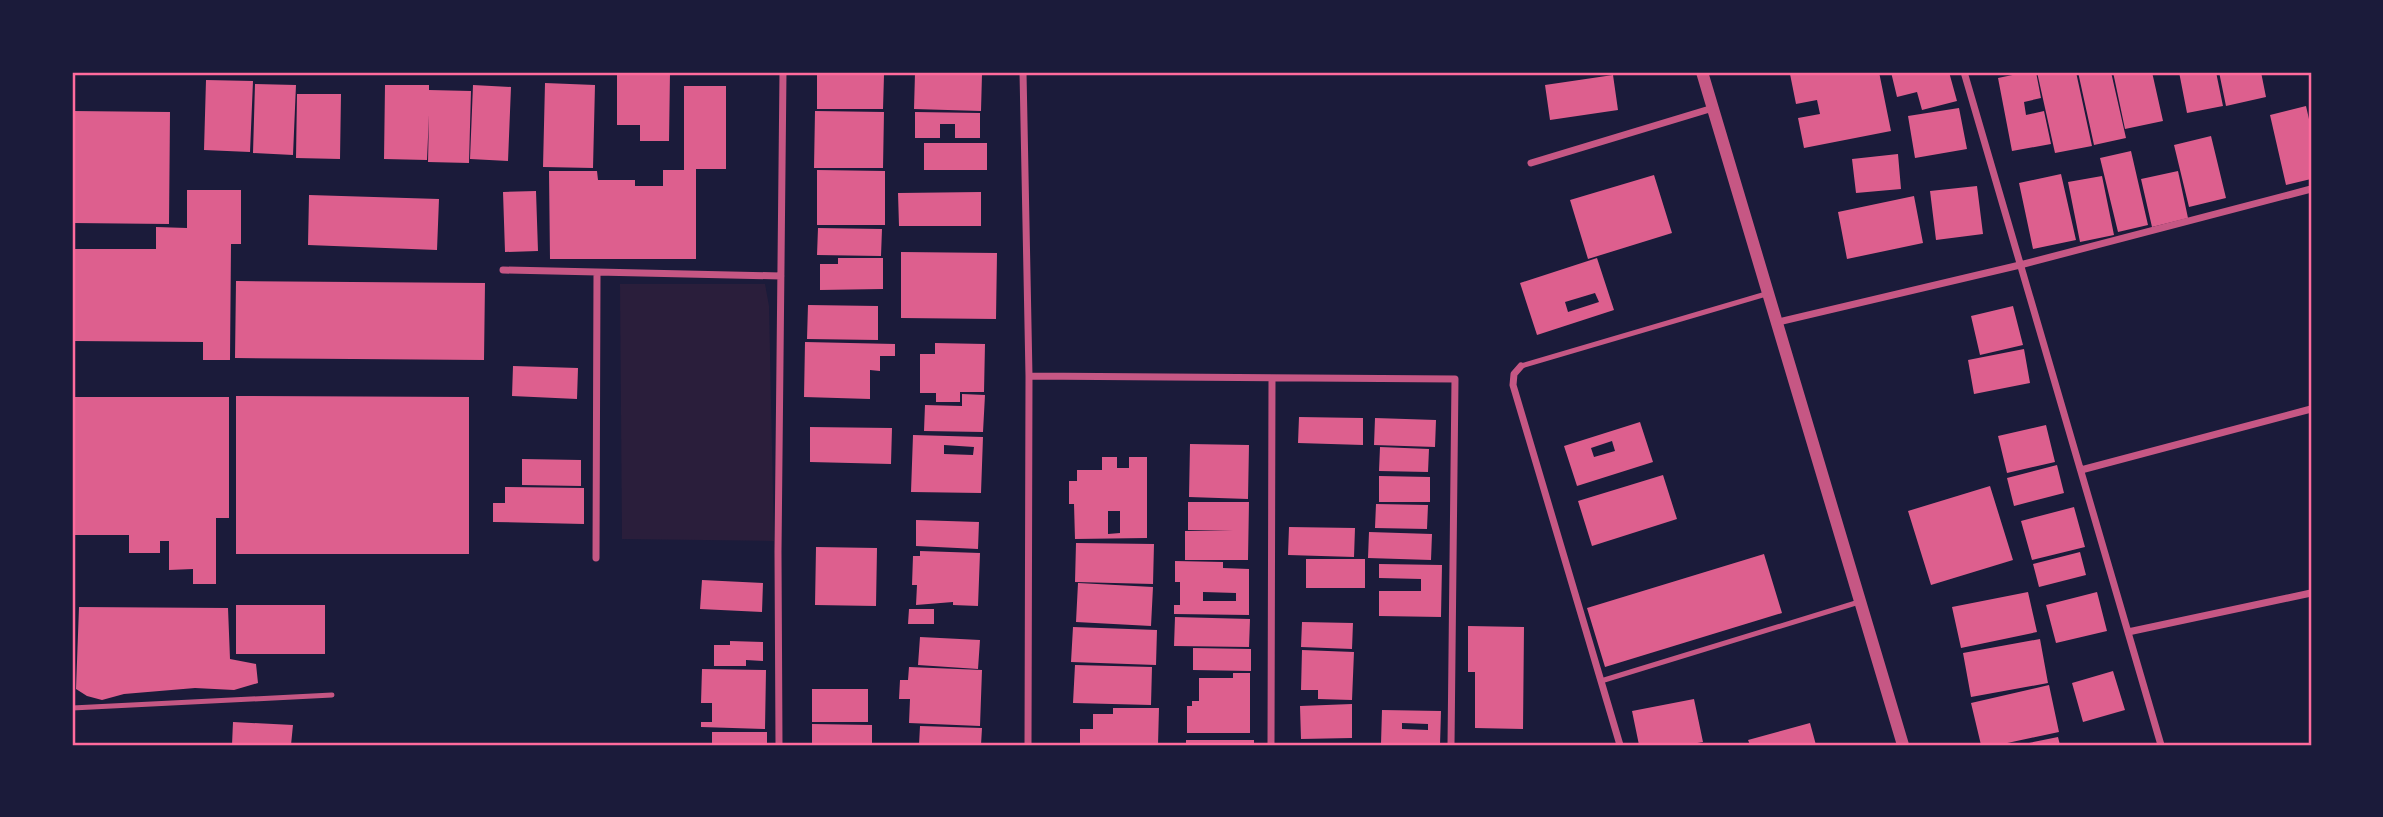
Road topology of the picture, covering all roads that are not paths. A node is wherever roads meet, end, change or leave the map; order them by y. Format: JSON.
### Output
{"nodes":[{"id":1,"x":783,"y":72,"type":"edge"},
{"id":2,"x":1023,"y":72,"type":"edge"},
{"id":3,"x":1702,"y":72,"type":"edge"},
{"id":4,"x":1964,"y":72,"type":"edge"},
{"id":5,"x":1713,"y":108,"type":"junction"},
{"id":6,"x":1531,"y":163,"type":"dead end"},
{"id":7,"x":2311,"y":189,"type":"edge"},
{"id":8,"x":2020,"y":265,"type":"junction"},
{"id":9,"x":503,"y":270,"type":"dead end"},
{"id":10,"x":597,"y":272,"type":"junction"},
{"id":11,"x":781,"y":276,"type":"junction"},
{"id":12,"x":1769,"y":293,"type":"junction"},
{"id":13,"x":1778,"y":322,"type":"junction"},
{"id":14,"x":1521,"y":366,"type":"joint"},
{"id":15,"x":1029,"y":376,"type":"junction"},
{"id":16,"x":1272,"y":378,"type":"junction"},
{"id":17,"x":2311,"y":409,"type":"edge"},
{"id":18,"x":2081,"y":470,"type":"junction"},
{"id":19,"x":596,"y":558,"type":"dead end"},
{"id":20,"x":2311,"y":593,"type":"edge"},
{"id":21,"x":1859,"y":602,"type":"junction"},
{"id":22,"x":2128,"y":632,"type":"junction"},
{"id":23,"x":1601,"y":681,"type":"junction"},
{"id":24,"x":332,"y":695,"type":"dead end"},
{"id":25,"x":72,"y":708,"type":"edge"},
{"id":26,"x":779,"y":745,"type":"edge"},
{"id":27,"x":1028,"y":745,"type":"edge"},
{"id":28,"x":1271,"y":745,"type":"edge"},
{"id":29,"x":1451,"y":745,"type":"edge"},
{"id":30,"x":1620,"y":745,"type":"edge"},
{"id":31,"x":1903,"y":745,"type":"edge"},
{"id":32,"x":2161,"y":745,"type":"edge"}],
"edges":[{"from":1,"to":11,"type":"street"},
{"from":2,"to":15,"type":"street"},
{"from":3,"to":5,"type":"street"},
{"from":4,"to":8,"type":"street"},
{"from":5,"to":6,"type":"street"},
{"from":5,"to":12,"type":"street"},
{"from":7,"to":8,"type":"street"},
{"from":8,"to":13,"type":"street"},
{"from":8,"to":18,"type":"street"},
{"from":9,"to":10,"type":"street"},
{"from":10,"to":11,"type":"street"},
{"from":10,"to":19,"type":"street"},
{"from":11,"to":26,"type":"street"},
{"from":12,"to":13,"type":"street"},
{"from":12,"to":14,"type":"lane"},
{"from":13,"to":21,"type":"street"},
{"from":14,"to":23,"type":"street"},
{"from":15,"to":16,"type":"street"},
{"from":15,"to":27,"type":"street"},
{"from":16,"to":28,"type":"street"},
{"from":16,"to":29,"type":"street"},
{"from":17,"to":18,"type":"street"},
{"from":18,"to":22,"type":"street"},
{"from":20,"to":22,"type":"street"},
{"from":21,"to":23,"type":"lane"},
{"from":21,"to":31,"type":"street"},
{"from":22,"to":32,"type":"street"},
{"from":23,"to":30,"type":"street"},
{"from":24,"to":25,"type":"lane"}]}
